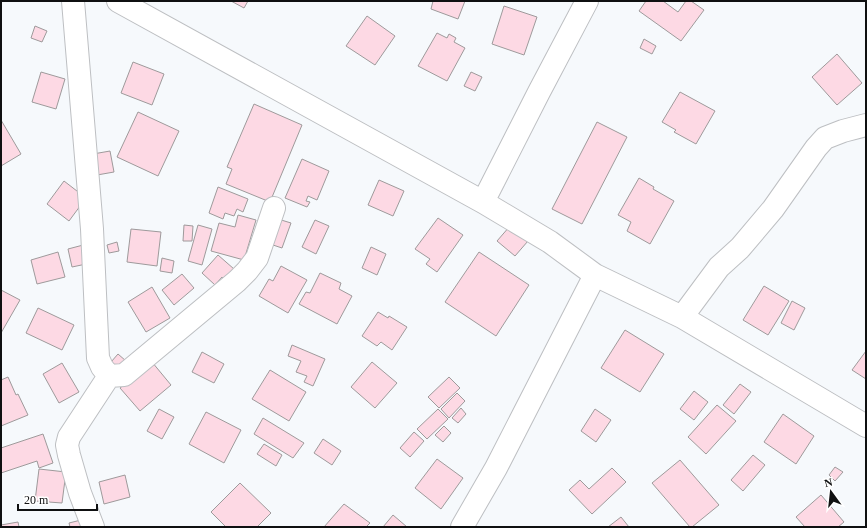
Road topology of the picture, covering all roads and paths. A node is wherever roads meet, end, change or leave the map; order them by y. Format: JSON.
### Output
{"nodes":[{"id":1,"x":73,"y":1,"type":"edge"},
{"id":2,"x":118,"y":1,"type":"edge"},
{"id":3,"x":587,"y":1,"type":"edge"},
{"id":4,"x":866,"y":125,"type":"edge"},
{"id":5,"x":484,"y":202,"type":"junction"},
{"id":6,"x":274,"y":208,"type":"dead end"},
{"id":7,"x":595,"y":275,"type":"junction"},
{"id":8,"x":682,"y":317,"type":"junction"},
{"id":9,"x":109,"y":376,"type":"junction"},
{"id":10,"x":866,"y":426,"type":"edge"},
{"id":11,"x":93,"y":527,"type":"edge"},
{"id":12,"x":462,"y":527,"type":"edge"}],
"edges":[{"from":1,"to":9,"type":"street"},
{"from":2,"to":5,"type":"street"},
{"from":3,"to":5,"type":"street"},
{"from":4,"to":8,"type":"street"},
{"from":5,"to":7,"type":"street"},
{"from":6,"to":9,"type":"street"},
{"from":7,"to":8,"type":"street"},
{"from":7,"to":12,"type":"street"},
{"from":8,"to":10,"type":"street"},
{"from":9,"to":11,"type":"street"}]}
